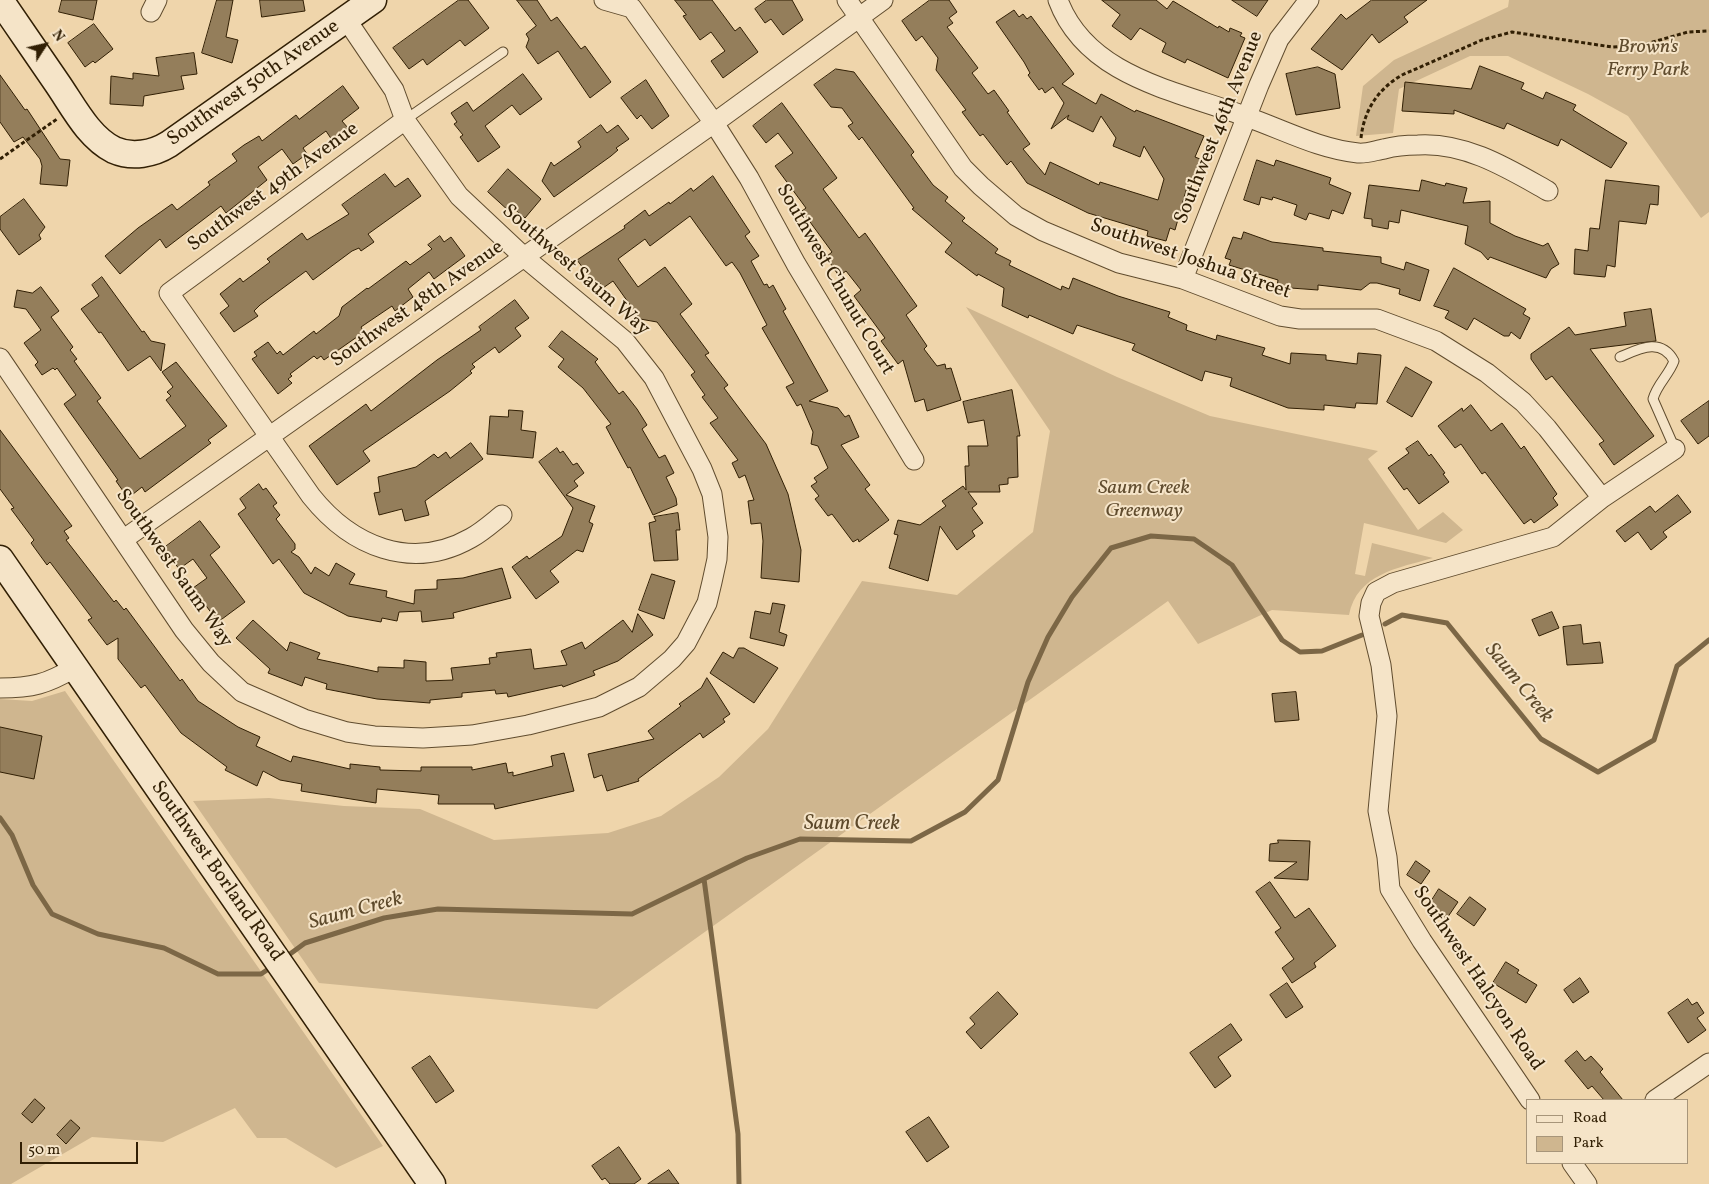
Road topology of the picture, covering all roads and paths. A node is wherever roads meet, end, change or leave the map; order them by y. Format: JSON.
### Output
{"nodes":[{"id":1,"x":0,"y":0,"type":"edge"},
{"id":2,"x":373,"y":0,"type":"edge"},
{"id":3,"x":604,"y":0,"type":"edge"},
{"id":4,"x":846,"y":0,"type":"edge"},
{"id":5,"x":883,"y":0,"type":"edge"},
{"id":6,"x":1058,"y":0,"type":"edge"},
{"id":7,"x":1309,"y":0,"type":"edge"},
{"id":8,"x":859,"y":17,"type":"junction"},
{"id":9,"x":346,"y":19,"type":"junction"},
{"id":10,"x":1709,"y":29,"type":"edge"},
{"id":11,"x":503,"y":52,"type":"dead end"},
{"id":12,"x":74,"y":107,"type":"junction"},
{"id":13,"x":1248,"y":117,"type":"junction"},
{"id":14,"x":405,"y":120,"type":"junction"},
{"id":15,"x":714,"y":124,"type":"junction"},
{"id":16,"x":1359,"y":154,"type":"junction"},
{"id":17,"x":0,"y":159,"type":"edge"},
{"id":18,"x":1548,"y":191,"type":"dead end"},
{"id":19,"x":524,"y":258,"type":"junction"},
{"id":20,"x":1183,"y":279,"type":"junction"},
{"id":21,"x":1620,"y":357,"type":"dead end"},
{"id":22,"x":0,"y":358,"type":"edge"},
{"id":23,"x":269,"y":437,"type":"junction"},
{"id":24,"x":1675,"y":449,"type":"joint"},
{"id":25,"x":914,"y":460,"type":"dead end"},
{"id":26,"x":1602,"y":498,"type":"junction"},
{"id":27,"x":502,"y":515,"type":"dead end"},
{"id":28,"x":124,"y":539,"type":"junction"},
{"id":29,"x":0,"y":559,"type":"edge"},
{"id":30,"x":74,"y":668,"type":"junction"},
{"id":31,"x":0,"y":688,"type":"edge"},
{"id":32,"x":1709,"y":1063,"type":"edge"},
{"id":33,"x":1529,"y":1099,"type":"edge"},
{"id":34,"x":1656,"y":1099,"type":"edge"},
{"id":35,"x":1573,"y":1164,"type":"edge"},
{"id":36,"x":432,"y":1184,"type":"edge"},
{"id":37,"x":1587,"y":1184,"type":"edge"}],
"edges":[{"from":1,"to":12,"type":"main road"},
{"from":2,"to":9,"type":"main road","name":"Southwest 50th Avenue"},
{"from":3,"to":15,"type":"street","name":"Southwest Chunut Court"},
{"from":4,"to":8,"type":"street","name":"Southwest Joshua Street"},
{"from":5,"to":8,"type":"street","name":"Southwest 48th Avenue"},
{"from":6,"to":13,"type":"street"},
{"from":7,"to":13,"type":"street","name":"Southwest 46th Avenue"},
{"from":8,"to":15,"type":"street","name":"Southwest 48th Avenue"},
{"from":8,"to":20,"type":"street","name":"Southwest Joshua Street"},
{"from":9,"to":12,"type":"main road","name":"Southwest 50th Avenue"},
{"from":9,"to":14,"type":"street","name":"Southwest Saum Way"},
{"from":10,"to":16,"type":"path"},
{"from":11,"to":14,"type":"lane"},
{"from":12,"to":17,"type":"path"},
{"from":13,"to":16,"type":"street"},
{"from":13,"to":20,"type":"street","name":"Southwest 46th Avenue"},
{"from":14,"to":19,"type":"street","name":"Southwest Saum Way"},
{"from":14,"to":23,"type":"street","name":"Southwest 49th Avenue"},
{"from":15,"to":19,"type":"street","name":"Southwest 48th Avenue"},
{"from":15,"to":25,"type":"street","name":"Southwest Chunut Court"},
{"from":16,"to":18,"type":"street"},
{"from":19,"to":23,"type":"street","name":"Southwest 48th Avenue"},
{"from":19,"to":28,"type":"street","name":"Southwest Saum Way"},
{"from":20,"to":26,"type":"street","name":"Southwest Joshua Street"},
{"from":21,"to":24,"type":"lane"},
{"from":22,"to":28,"type":"street","name":"Southwest Saum Way"},
{"from":23,"to":27,"type":"street"},
{"from":23,"to":28,"type":"street","name":"Southwest 48th Avenue"},
{"from":24,"to":26,"type":"street","name":"Southwest Halcyon Road"},
{"from":26,"to":33,"type":"street","name":"Southwest Halcyon Road"},
{"from":29,"to":30,"type":"main road","name":"Southwest Borland Road"},
{"from":30,"to":31,"type":"street"},
{"from":30,"to":36,"type":"main road","name":"Southwest Borland Road"},
{"from":32,"to":34,"type":"street"},
{"from":35,"to":37,"type":"street"}]}
